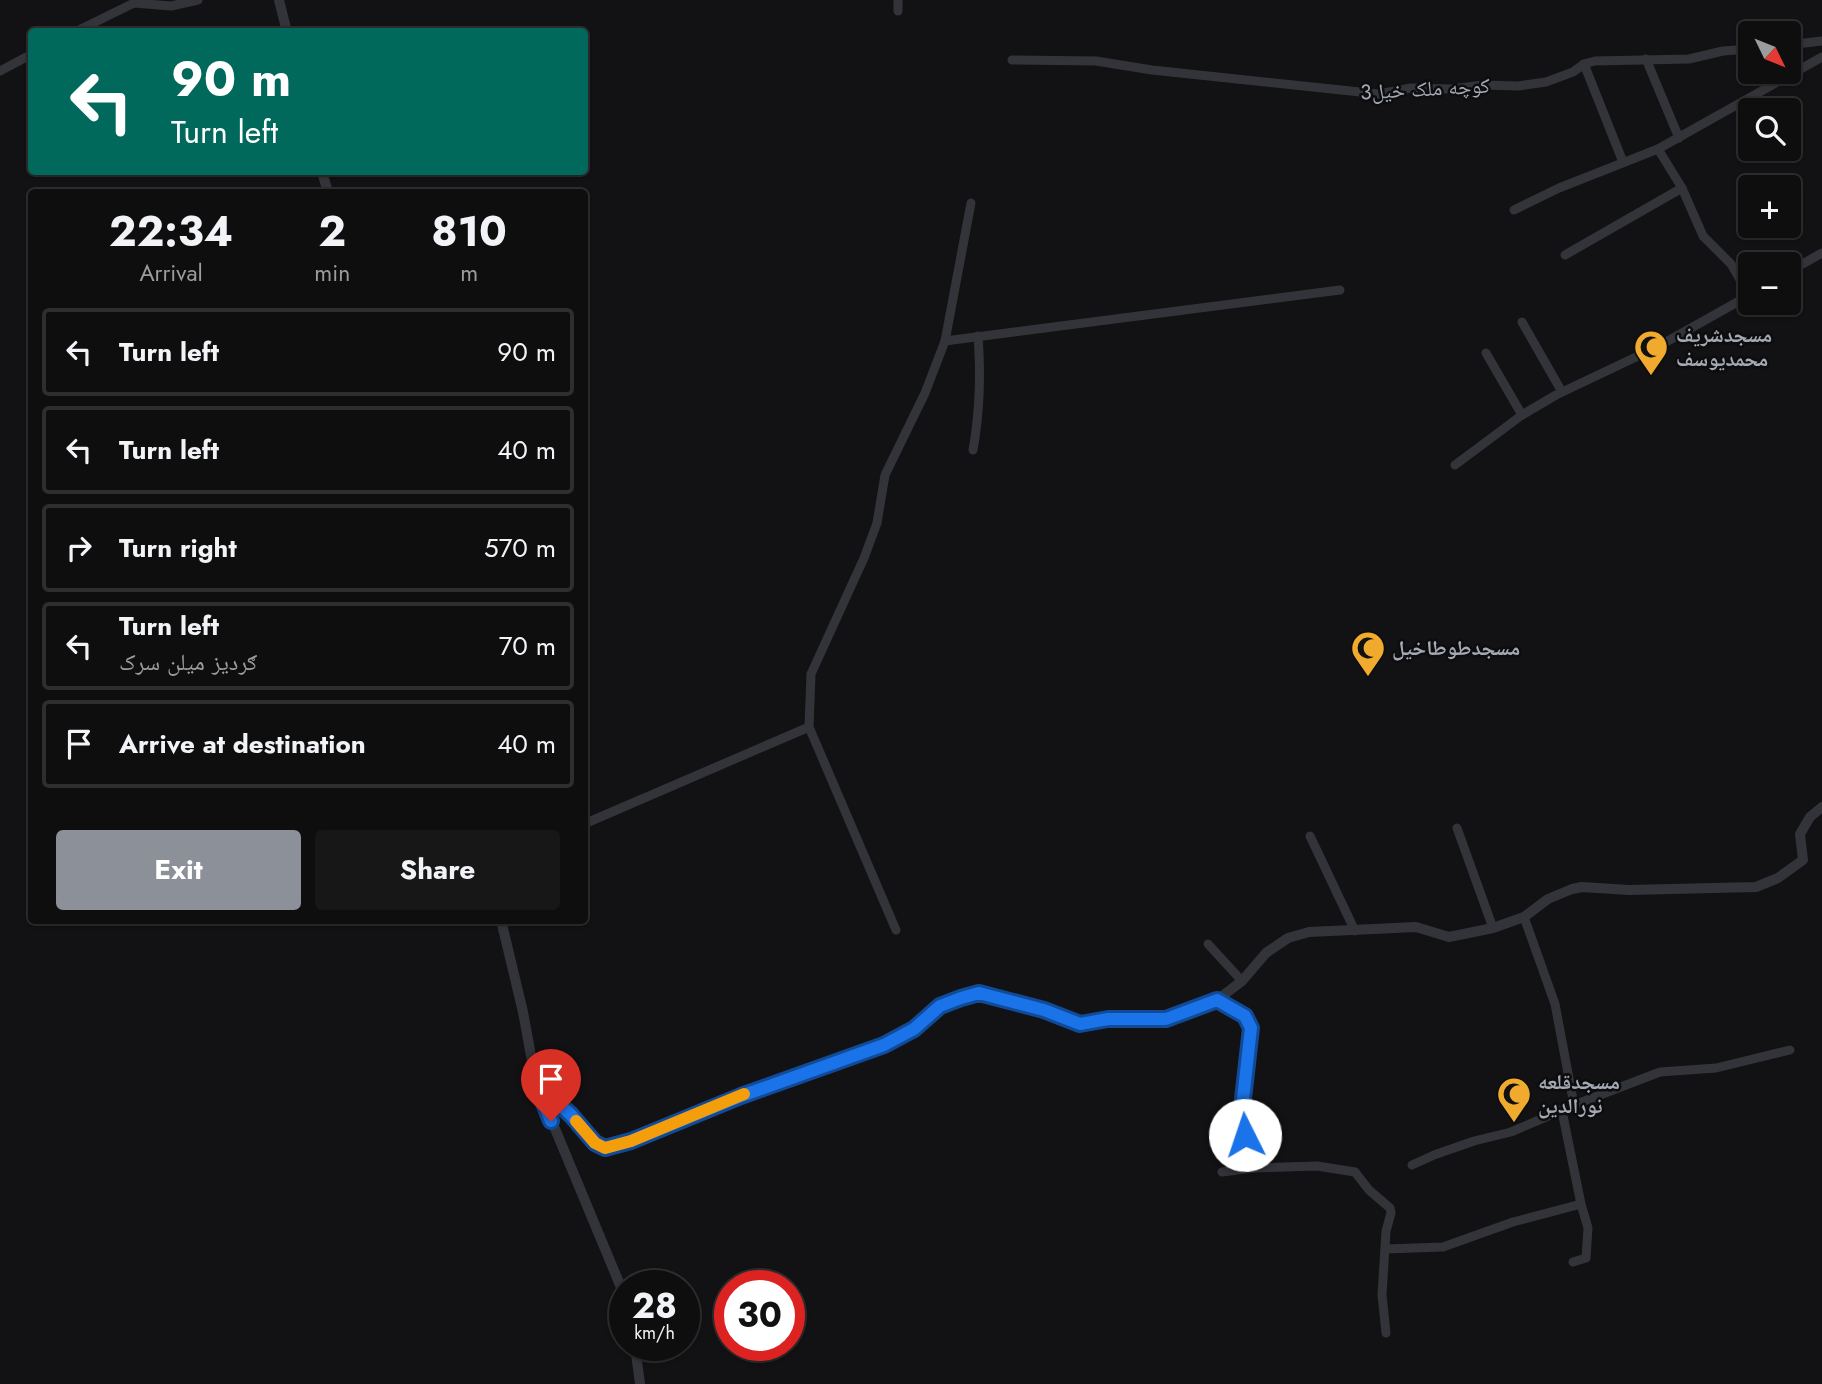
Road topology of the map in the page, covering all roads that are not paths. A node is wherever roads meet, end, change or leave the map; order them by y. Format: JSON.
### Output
{"nodes":[{"id":1,"x":198,"y":0,"type":"edge"},
{"id":2,"x":279,"y":0,"type":"edge"},
{"id":3,"x":898,"y":0,"type":"edge"},
{"id":4,"x":898,"y":11,"type":"dead end"},
{"id":5,"x":83,"y":28,"type":"edge"},
{"id":6,"x":286,"y":28,"type":"edge"},
{"id":7,"x":1822,"y":41,"type":"edge"},
{"id":8,"x":1801,"y":43,"type":"edge"},
{"id":9,"x":1738,"y":50,"type":"edge"},
{"id":10,"x":28,"y":56,"type":"edge"},
{"id":11,"x":1822,"y":57,"type":"edge"},
{"id":12,"x":1646,"y":59,"type":"junction"},
{"id":13,"x":1012,"y":60,"type":"dead end"},
{"id":14,"x":1584,"y":64,"type":"junction"},
{"id":15,"x":0,"y":71,"type":"edge"},
{"id":16,"x":1679,"y":138,"type":"junction"},
{"id":17,"x":1658,"y":149,"type":"junction"},
{"id":18,"x":1623,"y":162,"type":"junction"},
{"id":19,"x":1682,"y":188,"type":"junction"},
{"id":20,"x":971,"y":203,"type":"dead end"},
{"id":21,"x":1514,"y":210,"type":"dead end"},
{"id":22,"x":1822,"y":253,"type":"edge"},
{"id":23,"x":1565,"y":255,"type":"dead end"},
{"id":24,"x":1801,"y":265,"type":"edge"},
{"id":25,"x":1738,"y":276,"type":"edge"},
{"id":26,"x":1340,"y":290,"type":"dead end"},
{"id":27,"x":1738,"y":301,"type":"edge"},
{"id":28,"x":1522,"y":323,"type":"dead end"},
{"id":29,"x":978,"y":336,"type":"junction"},
{"id":30,"x":944,"y":341,"type":"junction"},
{"id":31,"x":1486,"y":353,"type":"dead end"},
{"id":32,"x":1562,"y":392,"type":"junction"},
{"id":33,"x":1522,"y":415,"type":"junction"},
{"id":34,"x":973,"y":450,"type":"dead end"},
{"id":35,"x":1455,"y":465,"type":"dead end"},
{"id":36,"x":808,"y":727,"type":"junction"},
{"id":37,"x":1822,"y":807,"type":"edge"},
{"id":38,"x":588,"y":822,"type":"edge"},
{"id":39,"x":1457,"y":828,"type":"dead end"},
{"id":40,"x":1310,"y":836,"type":"dead end"},
{"id":41,"x":1524,"y":917,"type":"junction"},
{"id":42,"x":502,"y":924,"type":"edge"},
{"id":43,"x":1493,"y":928,"type":"junction"},
{"id":44,"x":896,"y":930,"type":"dead end"},
{"id":45,"x":1355,"y":932,"type":"junction"},
{"id":46,"x":1208,"y":944,"type":"dead end"},
{"id":47,"x":1242,"y":981,"type":"junction"},
{"id":48,"x":1217,"y":1000,"type":"junction"},
{"id":49,"x":1790,"y":1051,"type":"dead end"},
{"id":50,"x":536,"y":1083,"type":"junction"},
{"id":51,"x":1574,"y":1105,"type":"junction"},
{"id":52,"x":1562,"y":1111,"type":"junction"},
{"id":53,"x":1412,"y":1165,"type":"dead end"},
{"id":54,"x":1254,"y":1168,"type":"junction"},
{"id":55,"x":1222,"y":1172,"type":"dead end"},
{"id":56,"x":1581,"y":1205,"type":"junction"},
{"id":57,"x":1386,"y":1249,"type":"junction"},
{"id":58,"x":1573,"y":1262,"type":"dead end"},
{"id":59,"x":614,"y":1270,"type":"edge"},
{"id":60,"x":1386,"y":1333,"type":"dead end"},
{"id":61,"x":637,"y":1361,"type":"edge"},
{"id":62,"x":640,"y":1384,"type":"edge"}],
"edges":[{"from":1,"to":5,"type":"street"},
{"from":2,"to":6,"type":"street"},
{"from":3,"to":4,"type":"street"},
{"from":7,"to":8,"type":"street"},
{"from":9,"to":12,"type":"street","name":"کوچه ملک خیل3"},
{"from":10,"to":15,"type":"street"},
{"from":11,"to":16,"type":"street"},
{"from":12,"to":14,"type":"street","name":"کوچه ملک خیل3"},
{"from":12,"to":16,"type":"street"},
{"from":13,"to":14,"type":"street","name":"کوچه ملک خیل3"},
{"from":14,"to":18,"type":"street"},
{"from":16,"to":17,"type":"street"},
{"from":17,"to":18,"type":"street"},
{"from":17,"to":19,"type":"street"},
{"from":18,"to":21,"type":"street"},
{"from":19,"to":23,"type":"street"},
{"from":19,"to":25,"type":"street"},
{"from":20,"to":30,"type":"street"},
{"from":22,"to":24,"type":"street"},
{"from":26,"to":29,"type":"street"},
{"from":27,"to":32,"type":"street"},
{"from":28,"to":32,"type":"street"},
{"from":29,"to":30,"type":"street"},
{"from":29,"to":34,"type":"street"},
{"from":30,"to":36,"type":"street"},
{"from":31,"to":33,"type":"street"},
{"from":32,"to":33,"type":"street"},
{"from":33,"to":35,"type":"street"},
{"from":36,"to":38,"type":"street"},
{"from":36,"to":44,"type":"street"},
{"from":37,"to":41,"type":"street"},
{"from":39,"to":43,"type":"street"},
{"from":40,"to":45,"type":"street"},
{"from":41,"to":43,"type":"street"},
{"from":41,"to":51,"type":"street"},
{"from":42,"to":50,"type":"street"},
{"from":43,"to":45,"type":"street"},
{"from":45,"to":47,"type":"street"},
{"from":46,"to":47,"type":"street"},
{"from":47,"to":48,"type":"street"},
{"from":48,"to":50,"type":"street"},
{"from":48,"to":54,"type":"street"},
{"from":49,"to":51,"type":"street"},
{"from":50,"to":59,"type":"street"},
{"from":51,"to":52,"type":"street"},
{"from":52,"to":53,"type":"street"},
{"from":52,"to":56,"type":"street"},
{"from":54,"to":55,"type":"street"},
{"from":54,"to":57,"type":"street"},
{"from":56,"to":57,"type":"street"},
{"from":56,"to":58,"type":"street"},
{"from":57,"to":60,"type":"street"},
{"from":61,"to":62,"type":"street"}]}
